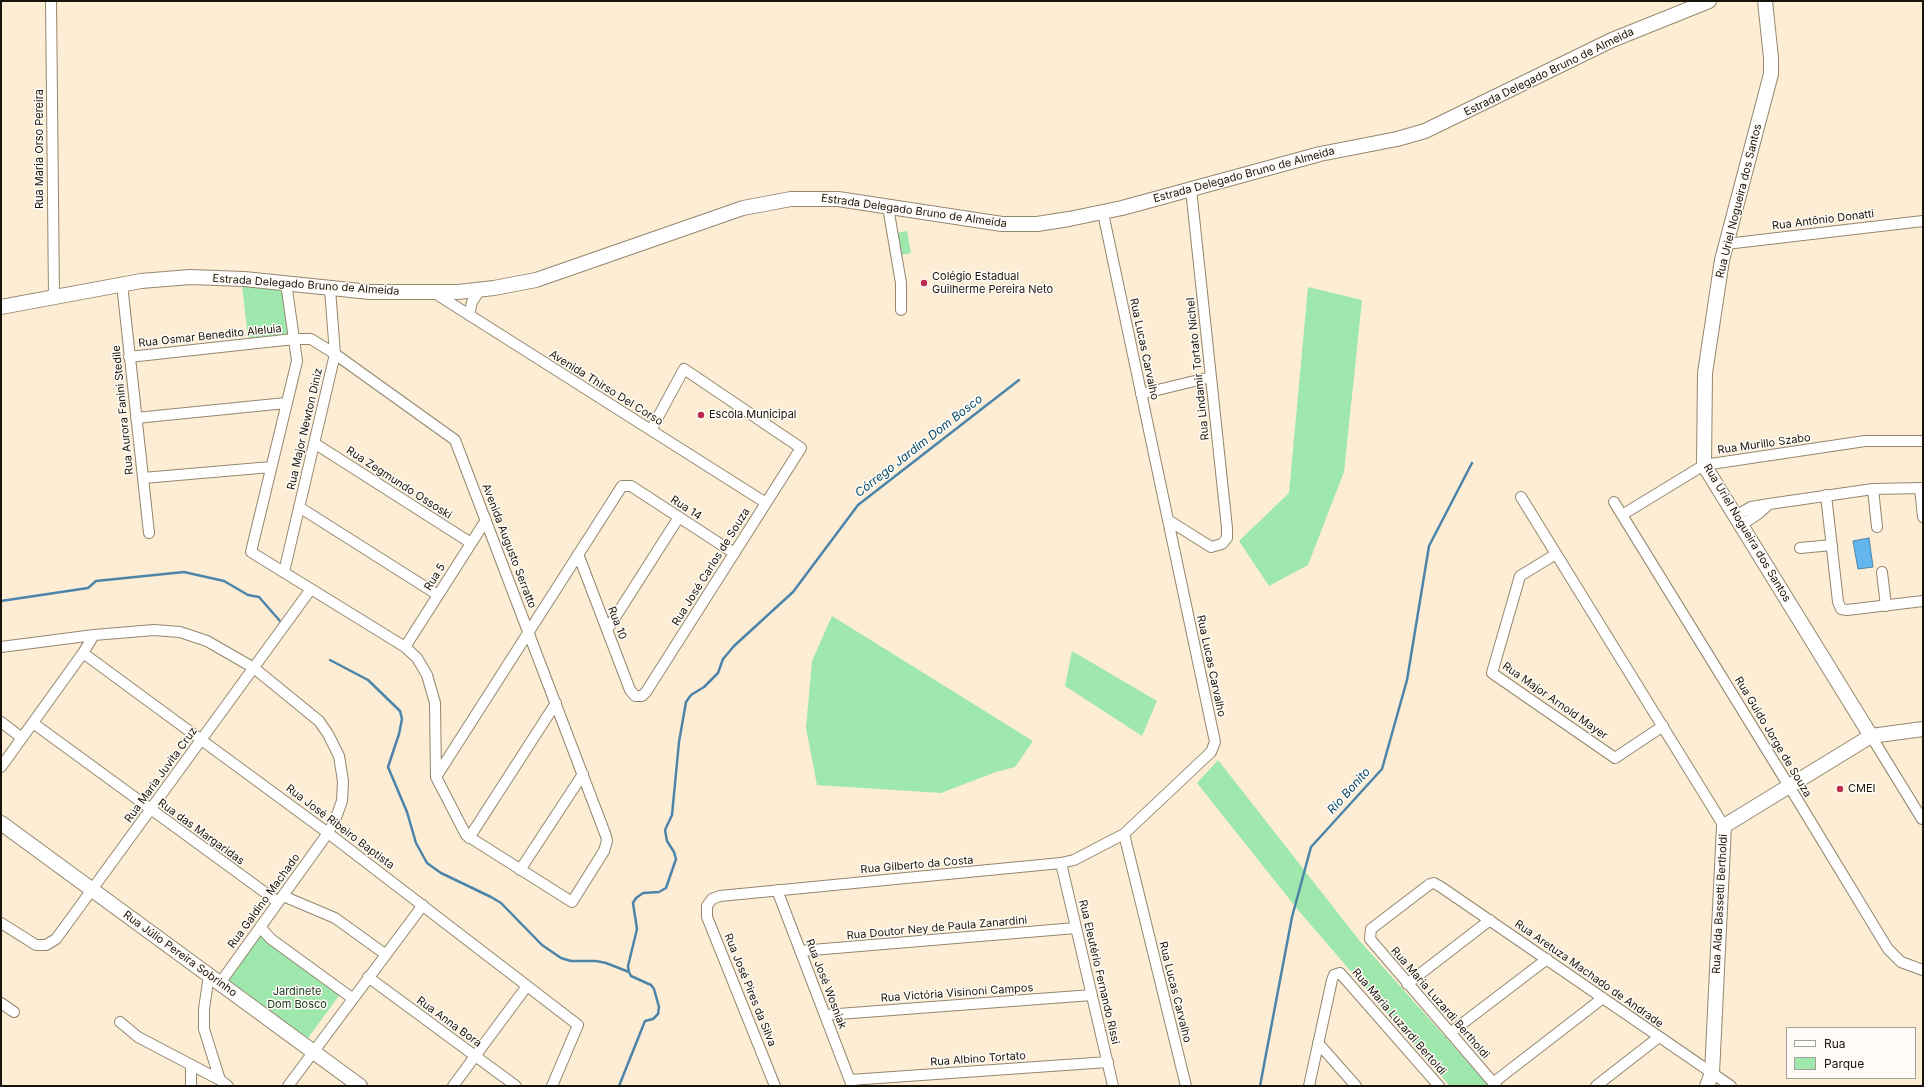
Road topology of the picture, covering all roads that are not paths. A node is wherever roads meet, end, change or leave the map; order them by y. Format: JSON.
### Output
{"nodes":[{"id":1,"x":51,"y":1,"type":"edge"},
{"id":2,"x":1710,"y":1,"type":"edge"},
{"id":3,"x":1765,"y":1,"type":"edge"},
{"id":4,"x":1191,"y":189,"type":"junction"},
{"id":5,"x":888,"y":207,"type":"junction"},
{"id":6,"x":1103,"y":213,"type":"junction"},
{"id":7,"x":1923,"y":221,"type":"edge"},
{"id":8,"x":1726,"y":244,"type":"junction"},
{"id":9,"x":286,"y":283,"type":"junction"},
{"id":10,"x":122,"y":284,"type":"junction"},
{"id":11,"x":330,"y":289,"type":"junction"},
{"id":12,"x":480,"y":290,"type":"junction"},
{"id":13,"x":433,"y":292,"type":"junction"},
{"id":14,"x":54,"y":297,"type":"junction"},
{"id":15,"x":1,"y":307,"type":"edge"},
{"id":16,"x":901,"y":310,"type":"dead end"},
{"id":17,"x":469,"y":315,"type":"junction"},
{"id":18,"x":294,"y":339,"type":"junction"},
{"id":19,"x":335,"y":354,"type":"junction"},
{"id":20,"x":130,"y":357,"type":"junction"},
{"id":21,"x":1211,"y":377,"type":"junction"},
{"id":22,"x":1142,"y":394,"type":"junction"},
{"id":23,"x":286,"y":403,"type":"junction"},
{"id":24,"x":136,"y":418,"type":"junction"},
{"id":25,"x":651,"y":430,"type":"junction"},
{"id":26,"x":1923,"y":441,"type":"edge"},
{"id":27,"x":314,"y":442,"type":"junction"},
{"id":28,"x":1704,"y":465,"type":"junction"},
{"id":29,"x":271,"y":467,"type":"junction"},
{"id":30,"x":143,"y":478,"type":"junction"},
{"id":31,"x":1921,"y":488,"type":"edge"},
{"id":32,"x":1873,"y":489,"type":"junction"},
{"id":33,"x":1826,"y":495,"type":"junction"},
{"id":34,"x":1521,"y":497,"type":"dead end"},
{"id":35,"x":1614,"y":502,"type":"dead end"},
{"id":36,"x":766,"y":503,"type":"junction"},
{"id":37,"x":299,"y":507,"type":"junction"},
{"id":38,"x":1622,"y":515,"type":"junction"},
{"id":39,"x":678,"y":517,"type":"junction"},
{"id":40,"x":1923,"y":517,"type":"edge"},
{"id":41,"x":486,"y":520,"type":"junction"},
{"id":42,"x":1168,"y":520,"type":"junction"},
{"id":43,"x":1738,"y":520,"type":"junction"},
{"id":44,"x":1877,"y":527,"type":"dead end"},
{"id":45,"x":149,"y":533,"type":"dead end"},
{"id":46,"x":471,"y":544,"type":"junction"},
{"id":47,"x":1832,"y":545,"type":"junction"},
{"id":48,"x":1800,"y":548,"type":"dead end"},
{"id":49,"x":734,"y":553,"type":"junction"},
{"id":50,"x":578,"y":554,"type":"junction"},
{"id":51,"x":1556,"y":554,"type":"junction"},
{"id":52,"x":284,"y":572,"type":"junction"},
{"id":53,"x":1882,"y":572,"type":"dead end"},
{"id":54,"x":311,"y":589,"type":"junction"},
{"id":55,"x":438,"y":596,"type":"junction"},
{"id":56,"x":1923,"y":602,"type":"edge"},
{"id":57,"x":1886,"y":606,"type":"junction"},
{"id":58,"x":607,"y":630,"type":"junction"},
{"id":59,"x":529,"y":633,"type":"junction"},
{"id":60,"x":94,"y":635,"type":"junction"},
{"id":61,"x":1,"y":647,"type":"edge"},
{"id":62,"x":405,"y":647,"type":"junction"},
{"id":63,"x":83,"y":653,"type":"junction"},
{"id":64,"x":254,"y":668,"type":"junction"},
{"id":65,"x":638,"y":696,"type":"joint"},
{"id":66,"x":556,"y":703,"type":"junction"},
{"id":67,"x":1,"y":722,"type":"edge"},
{"id":68,"x":33,"y":723,"type":"junction"},
{"id":69,"x":1663,"y":726,"type":"junction"},
{"id":70,"x":1923,"y":729,"type":"edge"},
{"id":71,"x":1871,"y":736,"type":"junction"},
{"id":72,"x":22,"y":738,"type":"junction"},
{"id":73,"x":202,"y":741,"type":"junction"},
{"id":74,"x":1,"y":767,"type":"edge"},
{"id":75,"x":583,"y":774,"type":"junction"},
{"id":76,"x":436,"y":777,"type":"junction"},
{"id":77,"x":1789,"y":786,"type":"junction"},
{"id":78,"x":150,"y":810,"type":"junction"},
{"id":79,"x":1922,"y":819,"type":"edge"},
{"id":80,"x":1,"y":823,"type":"edge"},
{"id":81,"x":1724,"y":826,"type":"junction"},
{"id":82,"x":328,"y":833,"type":"junction"},
{"id":83,"x":1124,"y":834,"type":"junction"},
{"id":84,"x":469,"y":838,"type":"junction"},
{"id":85,"x":1061,"y":863,"type":"junction"},
{"id":86,"x":520,"y":870,"type":"junction"},
{"id":87,"x":93,"y":890,"type":"junction"},
{"id":88,"x":776,"y":890,"type":"junction"},
{"id":89,"x":280,"y":899,"type":"junction"},
{"id":90,"x":708,"y":902,"type":"joint"},
{"id":91,"x":423,"y":905,"type":"junction"},
{"id":92,"x":1490,"y":920,"type":"junction"},
{"id":93,"x":1,"y":923,"type":"edge"},
{"id":94,"x":260,"y":927,"type":"junction"},
{"id":95,"x":1076,"y":928,"type":"junction"},
{"id":96,"x":1369,"y":935,"type":"joint"},
{"id":97,"x":800,"y":951,"type":"junction"},
{"id":98,"x":385,"y":954,"type":"junction"},
{"id":99,"x":1547,"y":959,"type":"junction"},
{"id":100,"x":1923,"y":970,"type":"edge"},
{"id":101,"x":368,"y":977,"type":"junction"},
{"id":102,"x":214,"y":979,"type":"junction"},
{"id":103,"x":1407,"y":984,"type":"junction"},
{"id":104,"x":527,"y":986,"type":"junction"},
{"id":105,"x":1092,"y":995,"type":"junction"},
{"id":106,"x":352,"y":998,"type":"junction"},
{"id":107,"x":1603,"y":998,"type":"junction"},
{"id":108,"x":2,"y":1005,"type":"edge"},
{"id":109,"x":14,"y":1012,"type":"dead end"},
{"id":110,"x":825,"y":1015,"type":"junction"},
{"id":111,"x":120,"y":1022,"type":"dead end"},
{"id":112,"x":1450,"y":1033,"type":"junction"},
{"id":113,"x":1659,"y":1037,"type":"junction"},
{"id":114,"x":208,"y":1041,"type":"junction"},
{"id":115,"x":1318,"y":1043,"type":"junction"},
{"id":116,"x":313,"y":1052,"type":"junction"},
{"id":117,"x":475,"y":1056,"type":"junction"},
{"id":118,"x":1108,"y":1062,"type":"junction"},
{"id":119,"x":191,"y":1066,"type":"junction"},
{"id":120,"x":1710,"y":1079,"type":"edge"},
{"id":121,"x":220,"y":1080,"type":"junction"},
{"id":122,"x":851,"y":1083,"type":"edge"},
{"id":123,"x":1494,"y":1085,"type":"edge"},
{"id":124,"x":190,"y":1086,"type":"edge"},
{"id":125,"x":228,"y":1086,"type":"edge"},
{"id":126,"x":288,"y":1086,"type":"edge"},
{"id":127,"x":360,"y":1086,"type":"edge"},
{"id":128,"x":453,"y":1086,"type":"edge"},
{"id":129,"x":516,"y":1086,"type":"edge"},
{"id":130,"x":552,"y":1086,"type":"edge"},
{"id":131,"x":775,"y":1086,"type":"edge"},
{"id":132,"x":1114,"y":1086,"type":"edge"},
{"id":133,"x":1186,"y":1086,"type":"edge"},
{"id":134,"x":1309,"y":1086,"type":"edge"},
{"id":135,"x":1356,"y":1086,"type":"edge"},
{"id":136,"x":1439,"y":1086,"type":"edge"},
{"id":137,"x":1596,"y":1086,"type":"edge"},
{"id":138,"x":1731,"y":1086,"type":"edge"}],
"edges":[{"from":1,"to":14,"type":"street","name":"Rua Maria Orso Pereira"},
{"from":2,"to":4,"type":"main road","name":"Estrada Delegado Bruno de Almeida"},
{"from":3,"to":8,"type":"main road","name":"Rua Uriel Nogueira dos Santos"},
{"from":4,"to":6,"type":"main road","name":"Estrada Delegado Bruno de Almeida"},
{"from":4,"to":21,"type":"street","name":"Rua Lindamir Tortato Nichel"},
{"from":5,"to":6,"type":"main road","name":"Estrada Delegado Bruno de Almeida"},
{"from":5,"to":12,"type":"main road","name":"Estrada Delegado Bruno de Almeida"},
{"from":5,"to":16,"type":"street"},
{"from":6,"to":22,"type":"street","name":"Rua Lucas Carvalho"},
{"from":7,"to":8,"type":"street","name":"Rua Antônio Donatti"},
{"from":8,"to":28,"type":"main road","name":"Rua Uriel Nogueira dos Santos"},
{"from":9,"to":10,"type":"main road","name":"Estrada Delegado Bruno de Almeida"},
{"from":9,"to":11,"type":"main road","name":"Estrada Delegado Bruno de Almeida"},
{"from":9,"to":18,"type":"street"},
{"from":10,"to":14,"type":"main road","name":"Estrada Delegado Bruno de Almeida"},
{"from":10,"to":20,"type":"street","name":"Rua Aurora Fanini Stedile"},
{"from":11,"to":13,"type":"main road","name":"Estrada Delegado Bruno de Almeida"},
{"from":11,"to":19,"type":"street","name":"Rua Major Newton Diniz"},
{"from":12,"to":13,"type":"main road","name":"Estrada Delegado Bruno de Almeida"},
{"from":12,"to":17,"type":"street"},
{"from":13,"to":17,"type":"street","name":"Avenida Thirso Del Corso"},
{"from":14,"to":15,"type":"main road","name":"Estrada Delegado Bruno de Almeida"},
{"from":17,"to":25,"type":"street","name":"Avenida Thirso Del Corso"},
{"from":18,"to":19,"type":"street","name":"Avenida Augusto Serratto"},
{"from":18,"to":20,"type":"street","name":"Rua Osmar Benedito Aleluia"},
{"from":18,"to":23,"type":"street"},
{"from":19,"to":27,"type":"street","name":"Rua Major Newton Diniz"},
{"from":19,"to":41,"type":"street","name":"Avenida Augusto Serratto"},
{"from":20,"to":24,"type":"street","name":"Rua Aurora Fanini Stedile"},
{"from":21,"to":22,"type":"street"},
{"from":21,"to":42,"type":"street","name":"Rua Lindamir Tortato Nichel"},
{"from":22,"to":42,"type":"street","name":"Rua Lucas Carvalho"},
{"from":23,"to":24,"type":"street"},
{"from":23,"to":29,"type":"street"},
{"from":24,"to":30,"type":"street","name":"Rua Aurora Fanini Stedile"},
{"from":25,"to":36,"type":"street","name":"Avenida Thirso Del Corso"},
{"from":25,"to":36,"type":"street","name":"Rua José Carlos de Souza"},
{"from":26,"to":28,"type":"street","name":"Rua Murillo Szabo"},
{"from":27,"to":37,"type":"street","name":"Rua Major Newton Diniz"},
{"from":27,"to":46,"type":"street","name":"Rua Zegmundo Ossoski"},
{"from":28,"to":38,"type":"street","name":"Rua Murillo Szabo"},
{"from":28,"to":43,"type":"main road","name":"Rua Uriel Nogueira dos Santos"},
{"from":29,"to":30,"type":"street"},
{"from":29,"to":52,"type":"street"},
{"from":30,"to":45,"type":"street","name":"Rua Aurora Fanini Stedile"},
{"from":31,"to":32,"type":"street"},
{"from":31,"to":40,"type":"street"},
{"from":32,"to":33,"type":"street"},
{"from":32,"to":44,"type":"street"},
{"from":33,"to":43,"type":"street"},
{"from":33,"to":47,"type":"street"},
{"from":34,"to":51,"type":"street"},
{"from":35,"to":38,"type":"street","name":"Rua Guido Jorge de Souza"},
{"from":36,"to":49,"type":"street","name":"Rua José Carlos de Souza"},
{"from":37,"to":52,"type":"street","name":"Rua Major Newton Diniz"},
{"from":37,"to":55,"type":"street"},
{"from":38,"to":77,"type":"street","name":"Rua Guido Jorge de Souza"},
{"from":39,"to":49,"type":"street","name":"Rua 14"},
{"from":39,"to":50,"type":"street","name":"Rua 14"},
{"from":39,"to":58,"type":"street"},
{"from":41,"to":46,"type":"street","name":"Rua 5"},
{"from":41,"to":59,"type":"street","name":"Avenida Augusto Serratto"},
{"from":42,"to":83,"type":"street","name":"Rua Lucas Carvalho"},
{"from":43,"to":71,"type":"main road","name":"Rua Uriel Nogueira dos Santos"},
{"from":46,"to":55,"type":"street","name":"Rua 5"},
{"from":47,"to":48,"type":"street"},
{"from":47,"to":57,"type":"street"},
{"from":49,"to":65,"type":"street","name":"Rua José Carlos de Souza"},
{"from":50,"to":58,"type":"street","name":"Rua 10"},
{"from":50,"to":59,"type":"street"},
{"from":51,"to":69,"type":"street"},
{"from":51,"to":69,"type":"street","name":"Rua Major Arnold Mayer"},
{"from":52,"to":54,"type":"street"},
{"from":53,"to":57,"type":"street"},
{"from":54,"to":62,"type":"street"},
{"from":54,"to":64,"type":"street","name":"Rua Maria Juvita Cruz"},
{"from":55,"to":62,"type":"street","name":"Rua 5"},
{"from":56,"to":57,"type":"street"},
{"from":58,"to":65,"type":"street","name":"Rua 10"},
{"from":59,"to":66,"type":"street","name":"Avenida Augusto Serratto"},
{"from":59,"to":76,"type":"street"},
{"from":60,"to":61,"type":"street","name":"Rua Galdino Machado"},
{"from":60,"to":63,"type":"street"},
{"from":60,"to":64,"type":"street","name":"Rua Galdino Machado"},
{"from":62,"to":76,"type":"street"},
{"from":63,"to":68,"type":"street"},
{"from":63,"to":73,"type":"street","name":"Rua José Ribeiro Baptista"},
{"from":64,"to":73,"type":"street","name":"Rua Maria Juvita Cruz"},
{"from":64,"to":82,"type":"street","name":"Rua Galdino Machado"},
{"from":66,"to":75,"type":"street","name":"Avenida Augusto Serratto"},
{"from":66,"to":84,"type":"street"},
{"from":67,"to":72,"type":"street"},
{"from":68,"to":72,"type":"street"},
{"from":68,"to":78,"type":"street","name":"Rua das Margaridas"},
{"from":69,"to":81,"type":"street"},
{"from":70,"to":71,"type":"main road","name":"Rua Alda Bassetti Bertholdi"},
{"from":71,"to":77,"type":"main road","name":"Rua Alda Bassetti Bertholdi"},
{"from":71,"to":79,"type":"street","name":"Rua Uriel Nogueira dos Santos"},
{"from":72,"to":74,"type":"street"},
{"from":73,"to":78,"type":"street","name":"Rua Maria Juvita Cruz"},
{"from":73,"to":82,"type":"street","name":"Rua José Ribeiro Baptista"},
{"from":75,"to":86,"type":"street"},
{"from":75,"to":86,"type":"street","name":"Avenida Augusto Serratto"},
{"from":76,"to":84,"type":"street"},
{"from":77,"to":81,"type":"main road","name":"Rua Alda Bassetti Bertholdi"},
{"from":77,"to":100,"type":"street","name":"Rua Guido Jorge de Souza"},
{"from":78,"to":87,"type":"street","name":"Rua Maria Juvita Cruz"},
{"from":78,"to":89,"type":"street","name":"Rua das Margaridas"},
{"from":80,"to":87,"type":"main road","name":"Rua Júlio Pereira Sobrinho"},
{"from":81,"to":120,"type":"main road","name":"Rua Alda Bassetti Bertholdi"},
{"from":82,"to":89,"type":"street","name":"Rua Galdino Machado"},
{"from":82,"to":91,"type":"street","name":"Rua José Ribeiro Baptista"},
{"from":83,"to":85,"type":"street","name":"Rua Gilberto da Costa"},
{"from":83,"to":133,"type":"street","name":"Rua Lucas Carvalho"},
{"from":84,"to":86,"type":"street"},
{"from":85,"to":88,"type":"street","name":"Rua Gilberto da Costa"},
{"from":85,"to":95,"type":"street","name":"Rua Eleutério Fernando Rissi"},
{"from":87,"to":93,"type":"street","name":"Rua Maria Juvita Cruz"},
{"from":87,"to":102,"type":"main road","name":"Rua Júlio Pereira Sobrinho"},
{"from":88,"to":90,"type":"street","name":"Rua Gilberto da Costa"},
{"from":88,"to":97,"type":"street","name":"Rua José Wosniak"},
{"from":89,"to":94,"type":"street","name":"Rua Galdino Machado"},
{"from":89,"to":98,"type":"street","name":"Rua das Margaridas"},
{"from":90,"to":131,"type":"street","name":"Rua José Pires da Silva"},
{"from":91,"to":98,"type":"street"},
{"from":91,"to":104,"type":"street","name":"Rua José Ribeiro Baptista"},
{"from":92,"to":96,"type":"street","name":"Rua Aretuza Machado de Andrade"},
{"from":92,"to":99,"type":"street","name":"Rua Aretuza Machado de Andrade"},
{"from":92,"to":103,"type":"street"},
{"from":94,"to":102,"type":"street","name":"Rua Galdino Machado"},
{"from":94,"to":106,"type":"street"},
{"from":95,"to":97,"type":"street","name":"Rua Doutor Ney de Paula Zanardini"},
{"from":95,"to":105,"type":"street","name":"Rua Eleutério Fernando Rissi"},
{"from":96,"to":103,"type":"street","name":"Rua Maria Luzardi Bertholdi"},
{"from":97,"to":110,"type":"street","name":"Rua José Wosniak"},
{"from":98,"to":101,"type":"street"},
{"from":99,"to":107,"type":"street","name":"Rua Aretuza Machado de Andrade"},
{"from":99,"to":112,"type":"street"},
{"from":101,"to":106,"type":"street"},
{"from":101,"to":117,"type":"street","name":"Rua Anna Bora"},
{"from":102,"to":114,"type":"street"},
{"from":102,"to":116,"type":"main road","name":"Rua Júlio Pereira Sobrinho"},
{"from":103,"to":112,"type":"street","name":"Rua Maria Luzardi Bertholdi"},
{"from":104,"to":117,"type":"street"},
{"from":104,"to":130,"type":"street","name":"Rua José Ribeiro Baptista"},
{"from":105,"to":110,"type":"street","name":"Rua Victória Visinoni Campos"},
{"from":105,"to":118,"type":"street","name":"Rua Eleutério Fernando Rissi"},
{"from":106,"to":116,"type":"street"},
{"from":107,"to":113,"type":"street","name":"Rua Aretuza Machado de Andrade"},
{"from":107,"to":123,"type":"street"},
{"from":108,"to":109,"type":"street"},
{"from":110,"to":122,"type":"street","name":"Rua José Wosniak"},
{"from":111,"to":119,"type":"street"},
{"from":112,"to":123,"type":"street","name":"Rua Maria Luzardi Bertholdi"},
{"from":113,"to":120,"type":"street","name":"Rua Aretuza Machado de Andrade"},
{"from":113,"to":137,"type":"street"},
{"from":114,"to":119,"type":"street"},
{"from":114,"to":121,"type":"street"},
{"from":115,"to":134,"type":"street"},
{"from":115,"to":135,"type":"street"},
{"from":115,"to":136,"type":"street","name":"Rua Maria Luzardi Bertoldi"},
{"from":116,"to":126,"type":"street"},
{"from":116,"to":127,"type":"main road","name":"Rua Júlio Pereira Sobrinho"},
{"from":117,"to":128,"type":"street"},
{"from":117,"to":129,"type":"street","name":"Rua Anna Bora"},
{"from":118,"to":122,"type":"street","name":"Rua Albino Tortato"},
{"from":118,"to":132,"type":"street","name":"Rua Eleutério Fernando Rissi"},
{"from":119,"to":121,"type":"street"},
{"from":119,"to":124,"type":"street"},
{"from":120,"to":138,"type":"street","name":"Rua Aretuza Machado de Andrade"},
{"from":121,"to":125,"type":"street"}]}
